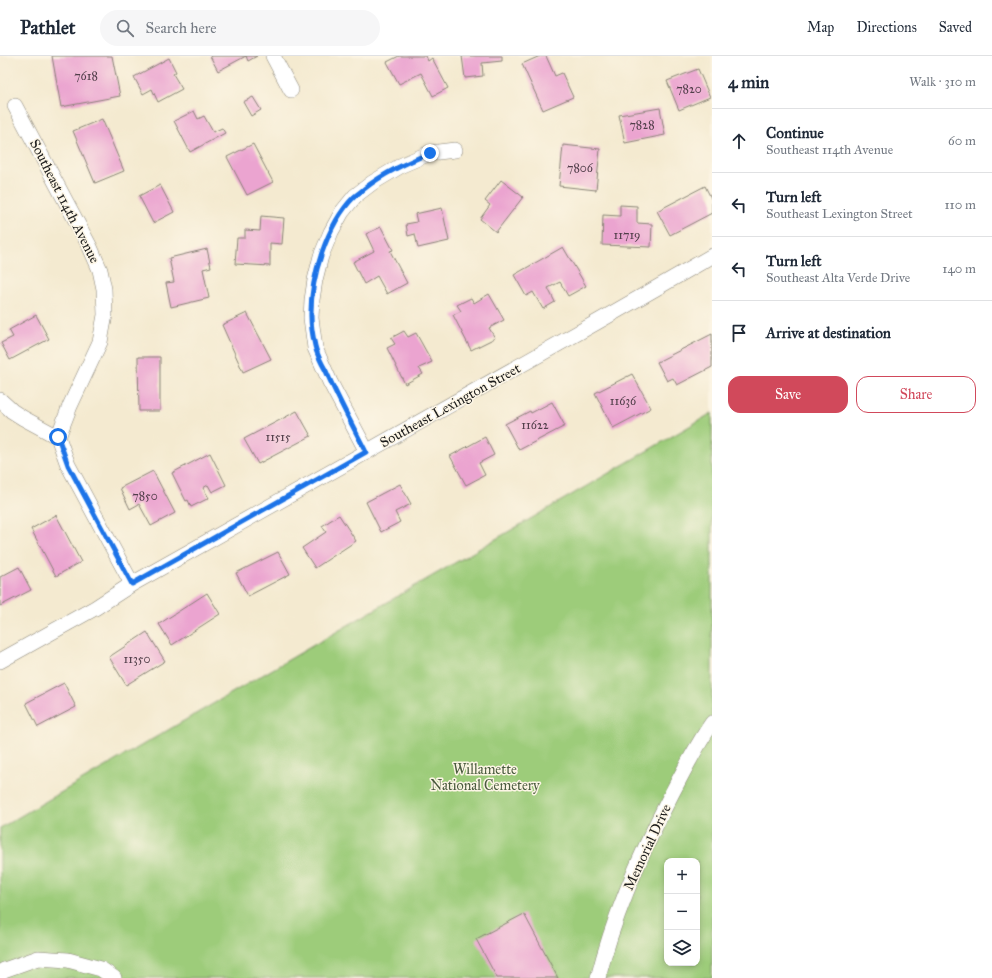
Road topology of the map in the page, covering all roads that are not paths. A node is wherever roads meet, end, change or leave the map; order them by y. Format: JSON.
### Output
{"nodes":[{"id":1,"x":273,"y":56,"type":"edge"},
{"id":2,"x":291,"y":90,"type":"dead end"},
{"id":3,"x":15,"y":106,"type":"dead end"},
{"id":4,"x":455,"y":150,"type":"dead end"},
{"id":5,"x":712,"y":256,"type":"edge"},
{"id":6,"x":0,"y":400,"type":"edge"},
{"id":7,"x":58,"y":437,"type":"junction"},
{"id":8,"x":366,"y":452,"type":"junction"},
{"id":9,"x":132,"y":584,"type":"junction"},
{"id":10,"x":0,"y":660,"type":"edge"},
{"id":11,"x":712,"y":722,"type":"edge"},
{"id":12,"x":0,"y":973,"type":"edge"},
{"id":13,"x":114,"y":978,"type":"edge"},
{"id":14,"x":598,"y":978,"type":"edge"}],
"edges":[{"from":1,"to":2,"type":"street"},
{"from":3,"to":7,"type":"street","name":"Southeast 114th Avenue"},
{"from":4,"to":8,"type":"street"},
{"from":5,"to":8,"type":"street","name":"Southeast Lexington Street"},
{"from":6,"to":7,"type":"street"},
{"from":7,"to":9,"type":"street"},
{"from":8,"to":9,"type":"street","name":"Southeast Lexington Street"},
{"from":9,"to":10,"type":"street","name":"Southeast Lexington Street"},
{"from":11,"to":14,"type":"street","name":"Memorial Drive"},
{"from":12,"to":13,"type":"street"}]}
